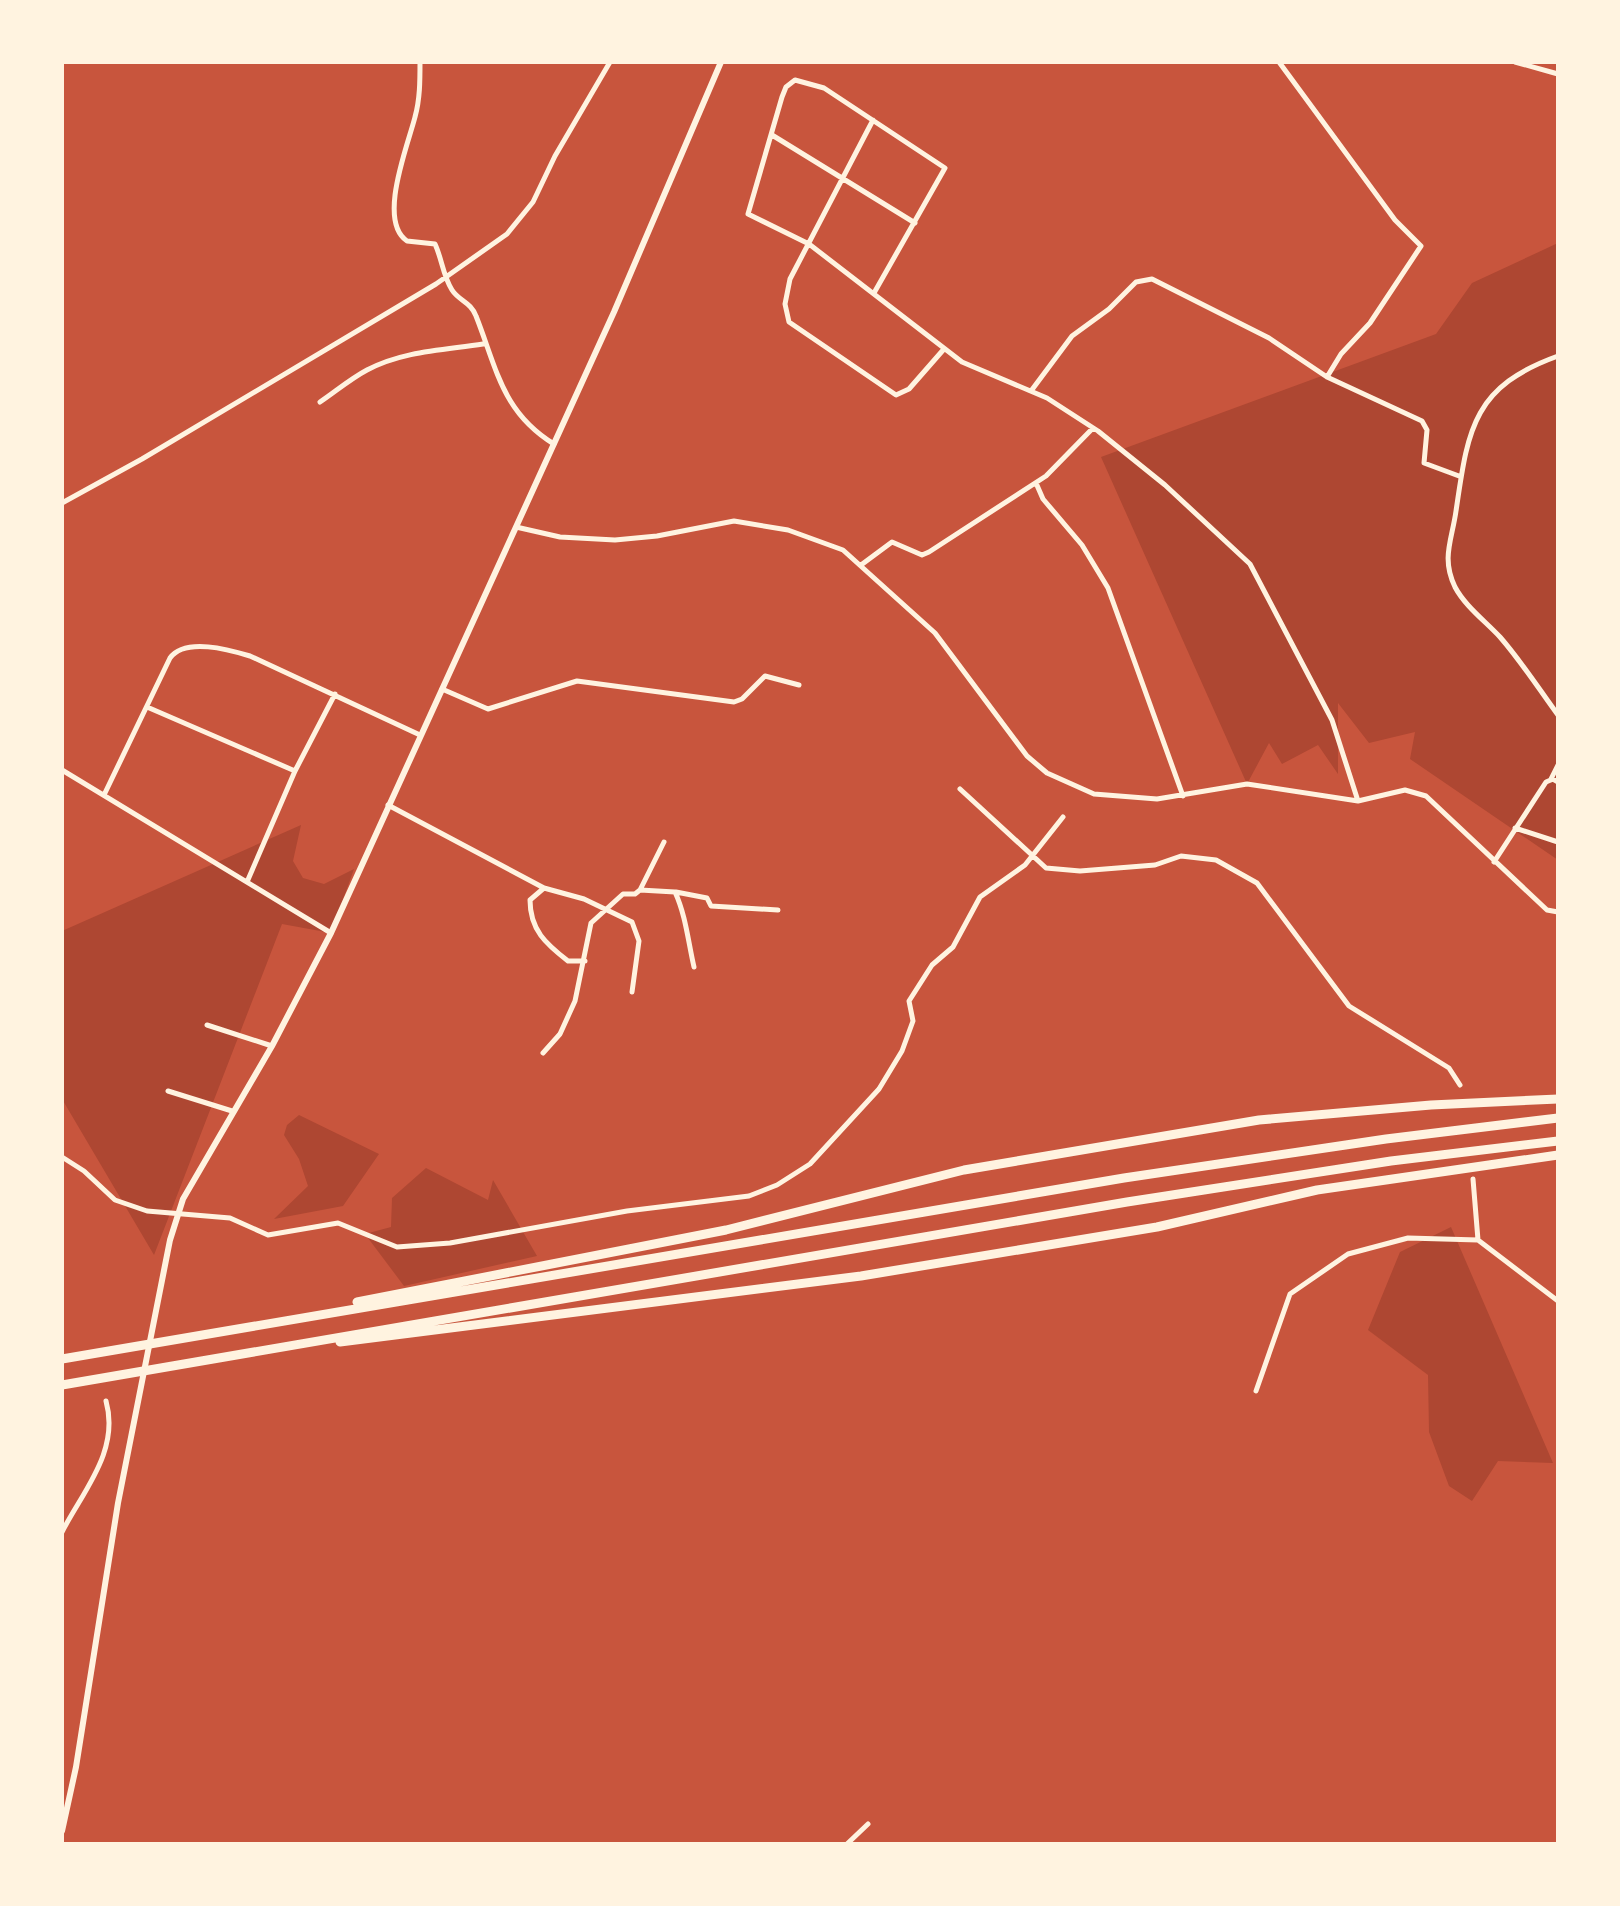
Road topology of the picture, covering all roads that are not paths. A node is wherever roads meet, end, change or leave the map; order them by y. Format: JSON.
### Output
{"nodes":[{"id":1,"x":420,"y":62,"type":"edge"},
{"id":2,"x":610,"y":62,"type":"edge"},
{"id":3,"x":721,"y":62,"type":"edge"},
{"id":4,"x":1279,"y":62,"type":"edge"},
{"id":5,"x":1515,"y":62,"type":"edge"},
{"id":6,"x":1558,"y":74,"type":"edge"},
{"id":7,"x":873,"y":120,"type":"junction"},
{"id":8,"x":772,"y":135,"type":"junction"},
{"id":9,"x":842,"y":181,"type":"junction"},
{"id":10,"x":915,"y":223,"type":"junction"},
{"id":11,"x":809,"y":244,"type":"junction"},
{"id":12,"x":446,"y":277,"type":"junction"},
{"id":13,"x":874,"y":293,"type":"junction"},
{"id":14,"x":483,"y":344,"type":"junction"},
{"id":15,"x":944,"y":349,"type":"junction"},
{"id":16,"x":1558,"y":356,"type":"edge"},
{"id":17,"x":1327,"y":377,"type":"junction"},
{"id":18,"x":1031,"y":391,"type":"junction"},
{"id":19,"x":320,"y":402,"type":"dead end"},
{"id":20,"x":1093,"y":428,"type":"junction"},
{"id":21,"x":554,"y":444,"type":"junction"},
{"id":22,"x":1459,"y":476,"type":"junction"},
{"id":23,"x":1036,"y":483,"type":"junction"},
{"id":24,"x":62,"y":503,"type":"edge"},
{"id":25,"x":516,"y":527,"type":"junction"},
{"id":26,"x":861,"y":565,"type":"junction"},
{"id":27,"x":799,"y":685,"type":"dead end"},
{"id":28,"x":442,"y":689,"type":"junction"},
{"id":29,"x":335,"y":694,"type":"junction"},
{"id":30,"x":147,"y":707,"type":"junction"},
{"id":31,"x":1558,"y":715,"type":"edge"},
{"id":32,"x":420,"y":735,"type":"junction"},
{"id":33,"x":1558,"y":765,"type":"edge"},
{"id":34,"x":62,"y":770,"type":"edge"},
{"id":35,"x":295,"y":771,"type":"junction"},
{"id":36,"x":1550,"y":780,"type":"junction"},
{"id":37,"x":1558,"y":782,"type":"edge"},
{"id":38,"x":960,"y":789,"type":"dead end"},
{"id":39,"x":104,"y":795,"type":"junction"},
{"id":40,"x":1183,"y":796,"type":"junction"},
{"id":41,"x":1358,"y":801,"type":"junction"},
{"id":42,"x":387,"y":804,"type":"junction"},
{"id":43,"x":1063,"y":817,"type":"dead end"},
{"id":44,"x":1515,"y":828,"type":"junction"},
{"id":45,"x":664,"y":842,"type":"dead end"},
{"id":46,"x":1558,"y":842,"type":"edge"},
{"id":47,"x":1031,"y":857,"type":"junction"},
{"id":48,"x":1494,"y":862,"type":"junction"},
{"id":49,"x":247,"y":882,"type":"junction"},
{"id":50,"x":544,"y":888,"type":"junction"},
{"id":51,"x":640,"y":890,"type":"junction"},
{"id":52,"x":675,"y":892,"type":"junction"},
{"id":53,"x":605,"y":910,"type":"junction"},
{"id":54,"x":778,"y":910,"type":"dead end"},
{"id":55,"x":1558,"y":912,"type":"edge"},
{"id":56,"x":331,"y":933,"type":"junction"},
{"id":57,"x":585,"y":961,"type":"junction"},
{"id":58,"x":694,"y":967,"type":"dead end"},
{"id":59,"x":632,"y":992,"type":"dead end"},
{"id":60,"x":207,"y":1025,"type":"dead end"},
{"id":61,"x":272,"y":1046,"type":"junction"},
{"id":62,"x":543,"y":1053,"type":"dead end"},
{"id":63,"x":1460,"y":1085,"type":"dead end"},
{"id":64,"x":168,"y":1091,"type":"dead end"},
{"id":65,"x":1558,"y":1099,"type":"edge"},
{"id":66,"x":232,"y":1111,"type":"junction"},
{"id":67,"x":1558,"y":1118,"type":"edge"},
{"id":68,"x":1558,"y":1141,"type":"edge"},
{"id":69,"x":1558,"y":1155,"type":"edge"},
{"id":70,"x":62,"y":1157,"type":"edge"},
{"id":71,"x":1473,"y":1179,"type":"dead end"},
{"id":72,"x":1478,"y":1240,"type":"junction"},
{"id":73,"x":386,"y":1300,"type":"junction"},
{"id":74,"x":1558,"y":1301,"type":"edge"},
{"id":75,"x":403,"y":1329,"type":"junction"},
{"id":76,"x":62,"y":1359,"type":"edge"},
{"id":77,"x":62,"y":1385,"type":"edge"},
{"id":78,"x":1256,"y":1391,"type":"dead end"},
{"id":79,"x":106,"y":1401,"type":"dead end"},
{"id":80,"x":62,"y":1532,"type":"edge"},
{"id":81,"x":868,"y":1824,"type":"dead end"},
{"id":82,"x":62,"y":1831,"type":"edge"},
{"id":83,"x":847,"y":1844,"type":"edge"}],
"edges":[{"from":1,"to":12,"type":"street"},
{"from":2,"to":12,"type":"street"},
{"from":3,"to":21,"type":"street"},
{"from":4,"to":17,"type":"street"},
{"from":5,"to":6,"type":"street"},
{"from":7,"to":8,"type":"street"},
{"from":7,"to":9,"type":"street"},
{"from":7,"to":10,"type":"street"},
{"from":8,"to":9,"type":"street"},
{"from":8,"to":11,"type":"street"},
{"from":9,"to":10,"type":"street"},
{"from":9,"to":11,"type":"street"},
{"from":10,"to":13,"type":"street"},
{"from":11,"to":13,"type":"street"},
{"from":11,"to":15,"type":"street"},
{"from":12,"to":14,"type":"street"},
{"from":12,"to":24,"type":"street"},
{"from":13,"to":15,"type":"street"},
{"from":14,"to":19,"type":"street"},
{"from":14,"to":21,"type":"street"},
{"from":15,"to":18,"type":"street"},
{"from":16,"to":22,"type":"street"},
{"from":17,"to":18,"type":"street"},
{"from":17,"to":22,"type":"street"},
{"from":18,"to":20,"type":"street"},
{"from":20,"to":23,"type":"street"},
{"from":20,"to":41,"type":"street"},
{"from":21,"to":25,"type":"street"},
{"from":22,"to":31,"type":"street"},
{"from":23,"to":26,"type":"street"},
{"from":23,"to":40,"type":"street"},
{"from":25,"to":26,"type":"street"},
{"from":25,"to":28,"type":"street"},
{"from":26,"to":40,"type":"street"},
{"from":27,"to":28,"type":"street"},
{"from":28,"to":32,"type":"street"},
{"from":29,"to":30,"type":"street"},
{"from":29,"to":32,"type":"street"},
{"from":29,"to":35,"type":"street"},
{"from":30,"to":35,"type":"street"},
{"from":30,"to":39,"type":"street"},
{"from":32,"to":42,"type":"street"},
{"from":33,"to":36,"type":"street"},
{"from":34,"to":39,"type":"street"},
{"from":35,"to":49,"type":"street"},
{"from":36,"to":37,"type":"street"},
{"from":36,"to":44,"type":"street"},
{"from":38,"to":47,"type":"street"},
{"from":39,"to":49,"type":"street"},
{"from":40,"to":41,"type":"street"},
{"from":41,"to":48,"type":"street"},
{"from":42,"to":50,"type":"street"},
{"from":42,"to":56,"type":"street"},
{"from":43,"to":47,"type":"street"},
{"from":44,"to":46,"type":"street"},
{"from":44,"to":48,"type":"street"},
{"from":45,"to":51,"type":"street"},
{"from":47,"to":63,"type":"street"},
{"from":47,"to":70,"type":"street"},
{"from":48,"to":55,"type":"street"},
{"from":49,"to":56,"type":"street"},
{"from":50,"to":53,"type":"street"},
{"from":50,"to":57,"type":"street"},
{"from":51,"to":52,"type":"street"},
{"from":51,"to":53,"type":"street"},
{"from":52,"to":54,"type":"street"},
{"from":52,"to":58,"type":"street"},
{"from":53,"to":57,"type":"street"},
{"from":53,"to":59,"type":"street"},
{"from":56,"to":61,"type":"street"},
{"from":57,"to":62,"type":"street"},
{"from":60,"to":61,"type":"street"},
{"from":61,"to":66,"type":"street"},
{"from":64,"to":66,"type":"street"},
{"from":65,"to":73,"type":"highway"},
{"from":66,"to":82,"type":"street"},
{"from":67,"to":73,"type":"highway"},
{"from":68,"to":75,"type":"highway"},
{"from":69,"to":75,"type":"highway"},
{"from":71,"to":72,"type":"street"},
{"from":72,"to":74,"type":"street"},
{"from":72,"to":78,"type":"street"},
{"from":73,"to":76,"type":"highway"},
{"from":75,"to":77,"type":"highway"},
{"from":79,"to":80,"type":"street"},
{"from":81,"to":83,"type":"street"}]}
